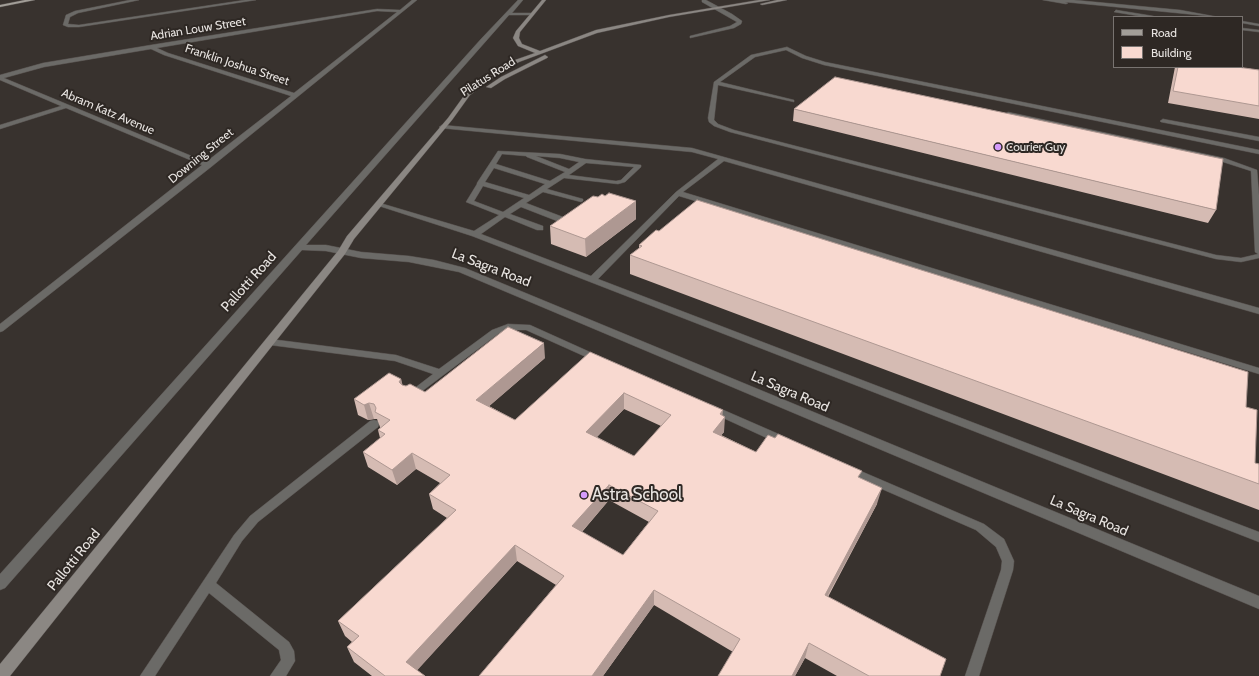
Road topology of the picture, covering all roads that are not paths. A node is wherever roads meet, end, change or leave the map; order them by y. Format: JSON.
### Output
{"nodes":[{"id":1,"x":6,"y":0,"type":"edge"},
{"id":2,"x":33,"y":0,"type":"edge"},
{"id":3,"x":137,"y":0,"type":"edge"},
{"id":4,"x":254,"y":0,"type":"edge"},
{"id":5,"x":416,"y":0,"type":"edge"},
{"id":6,"x":521,"y":0,"type":"edge"},
{"id":7,"x":544,"y":0,"type":"edge"},
{"id":8,"x":768,"y":0,"type":"edge"},
{"id":9,"x":785,"y":0,"type":"edge"},
{"id":10,"x":1045,"y":0,"type":"edge"},
{"id":11,"x":1061,"y":0,"type":"edge"},
{"id":12,"x":0,"y":1,"type":"edge"},
{"id":13,"x":704,"y":1,"type":"dead end"},
{"id":14,"x":0,"y":6,"type":"edge"},
{"id":15,"x":720,"y":10,"type":"junction"},
{"id":16,"x":401,"y":11,"type":"junction"},
{"id":17,"x":509,"y":14,"type":"junction"},
{"id":18,"x":532,"y":14,"type":"junction"},
{"id":19,"x":1146,"y":16,"type":"edge"},
{"id":20,"x":1210,"y":16,"type":"edge"},
{"id":21,"x":1243,"y":22,"type":"edge"},
{"id":22,"x":1259,"y":25,"type":"edge"},
{"id":23,"x":1243,"y":29,"type":"edge"},
{"id":24,"x":1259,"y":31,"type":"edge"},
{"id":25,"x":692,"y":37,"type":"dead end"},
{"id":26,"x":151,"y":47,"type":"junction"},
{"id":27,"x":540,"y":53,"type":"junction"},
{"id":28,"x":548,"y":56,"type":"junction"},
{"id":29,"x":0,"y":77,"type":"edge"},
{"id":30,"x":716,"y":83,"type":"junction"},
{"id":31,"x":483,"y":91,"type":"dead end"},
{"id":32,"x":295,"y":95,"type":"junction"},
{"id":33,"x":471,"y":100,"type":"dead end"},
{"id":34,"x":792,"y":101,"type":"dead end"},
{"id":35,"x":66,"y":106,"type":"junction"},
{"id":36,"x":458,"y":109,"type":"junction"},
{"id":37,"x":1004,"y":113,"type":"edge"},
{"id":38,"x":1163,"y":121,"type":"dead end"},
{"id":39,"x":0,"y":127,"type":"edge"},
{"id":40,"x":442,"y":127,"type":"junction"},
{"id":41,"x":1259,"y":139,"type":"edge"},
{"id":42,"x":522,"y":152,"type":"junction"},
{"id":43,"x":1259,"y":152,"type":"edge"},
{"id":44,"x":724,"y":158,"type":"junction"},
{"id":45,"x":585,"y":160,"type":"junction"},
{"id":46,"x":208,"y":164,"type":"junction"},
{"id":47,"x":492,"y":165,"type":"junction"},
{"id":48,"x":569,"y":171,"type":"junction"},
{"id":49,"x":562,"y":176,"type":"junction"},
{"id":50,"x":480,"y":183,"type":"junction"},
{"id":51,"x":551,"y":184,"type":"junction"},
{"id":52,"x":542,"y":190,"type":"junction"},
{"id":53,"x":678,"y":193,"type":"junction"},
{"id":54,"x":530,"y":198,"type":"junction"},
{"id":55,"x":580,"y":200,"type":"dead end"},
{"id":56,"x":378,"y":204,"type":"junction"},
{"id":57,"x":521,"y":204,"type":"junction"},
{"id":58,"x":505,"y":215,"type":"junction"},
{"id":59,"x":560,"y":219,"type":"edge"},
{"id":60,"x":540,"y":228,"type":"dead end"},
{"id":61,"x":475,"y":234,"type":"junction"},
{"id":62,"x":300,"y":247,"type":"junction"},
{"id":63,"x":342,"y":252,"type":"junction"},
{"id":64,"x":1259,"y":252,"type":"edge"},
{"id":65,"x":1259,"y":256,"type":"edge"},
{"id":66,"x":592,"y":280,"type":"junction"},
{"id":67,"x":1259,"y":311,"type":"edge"},
{"id":68,"x":0,"y":329,"type":"edge"},
{"id":69,"x":270,"y":342,"type":"junction"},
{"id":70,"x":607,"y":363,"type":"edge"},
{"id":71,"x":1259,"y":371,"type":"edge"},
{"id":72,"x":440,"y":373,"type":"junction"},
{"id":73,"x":409,"y":397,"type":"edge"},
{"id":74,"x":702,"y":405,"type":"edge"},
{"id":75,"x":374,"y":424,"type":"edge"},
{"id":76,"x":797,"y":447,"type":"edge"},
{"id":77,"x":841,"y":466,"type":"edge"},
{"id":78,"x":1259,"y":537,"type":"edge"},
{"id":79,"x":0,"y":584,"type":"edge"},
{"id":80,"x":208,"y":584,"type":"junction"},
{"id":81,"x":1259,"y":603,"type":"edge"},
{"id":82,"x":0,"y":676,"type":"edge"},
{"id":83,"x":147,"y":676,"type":"edge"},
{"id":84,"x":277,"y":676,"type":"edge"},
{"id":85,"x":972,"y":676,"type":"edge"}],
"edges":[{"from":1,"to":12,"type":"main road"},
{"from":2,"to":14,"type":"main road"},
{"from":3,"to":4,"type":"street"},
{"from":5,"to":16,"type":"street","name":"Downing Street"},
{"from":6,"to":17,"type":"street","name":"Pallotti Road"},
{"from":7,"to":18,"type":"street"},
{"from":8,"to":15,"type":"street","name":"Pilatus Road"},
{"from":9,"to":15,"type":"street","name":"Pilatus Road"},
{"from":10,"to":19,"type":"lane"},
{"from":11,"to":20,"type":"lane"},
{"from":13,"to":15,"type":"street"},
{"from":15,"to":25,"type":"street"},
{"from":15,"to":27,"type":"street","name":"Pilatus Road"},
{"from":15,"to":28,"type":"street","name":"Pilatus Road"},
{"from":16,"to":26,"type":"street","name":"Adrian Louw Street"},
{"from":16,"to":32,"type":"street","name":"Downing Street"},
{"from":17,"to":18,"type":"street"},
{"from":17,"to":62,"type":"street","name":"Pallotti Road"},
{"from":18,"to":27,"type":"street"},
{"from":21,"to":22,"type":"lane"},
{"from":23,"to":24,"type":"lane"},
{"from":26,"to":29,"type":"street","name":"Adrian Louw Street"},
{"from":26,"to":32,"type":"street","name":"Franklin Joshua Street"},
{"from":27,"to":28,"type":"street"},
{"from":27,"to":36,"type":"street","name":"Pilatus Road"},
{"from":28,"to":31,"type":"street","name":"Pilatus Road"},
{"from":29,"to":35,"type":"street","name":"Abram Katz Avenue"},
{"from":30,"to":34,"type":"lane"},
{"from":30,"to":43,"type":"lane"},
{"from":30,"to":65,"type":"lane"},
{"from":32,"to":46,"type":"street","name":"Downing Street"},
{"from":33,"to":36,"type":"street","name":"Pilatus Road"},
{"from":35,"to":39,"type":"street"},
{"from":35,"to":46,"type":"street","name":"Abram Katz Avenue"},
{"from":36,"to":40,"type":"street","name":"Pallotti Road"},
{"from":37,"to":64,"type":"lane"},
{"from":38,"to":41,"type":"lane"},
{"from":40,"to":44,"type":"lane"},
{"from":40,"to":56,"type":"street","name":"Pallotti Road"},
{"from":42,"to":45,"type":"lane"},
{"from":42,"to":47,"type":"lane"},
{"from":42,"to":48,"type":"lane"},
{"from":44,"to":53,"type":"lane"},
{"from":44,"to":67,"type":"lane"},
{"from":45,"to":48,"type":"lane"},
{"from":45,"to":49,"type":"lane"},
{"from":46,"to":68,"type":"street","name":"Downing Street"},
{"from":47,"to":50,"type":"lane"},
{"from":47,"to":51,"type":"lane"},
{"from":48,"to":49,"type":"lane"},
{"from":49,"to":51,"type":"lane"},
{"from":50,"to":54,"type":"lane"},
{"from":50,"to":58,"type":"lane"},
{"from":51,"to":52,"type":"lane"},
{"from":52,"to":54,"type":"lane"},
{"from":52,"to":55,"type":"lane"},
{"from":53,"to":66,"type":"lane"},
{"from":53,"to":71,"type":"lane"},
{"from":54,"to":57,"type":"lane"},
{"from":56,"to":61,"type":"lane"},
{"from":56,"to":63,"type":"street","name":"Pallotti Road"},
{"from":57,"to":58,"type":"lane"},
{"from":57,"to":59,"type":"lane"},
{"from":58,"to":60,"type":"lane"},
{"from":58,"to":61,"type":"lane"},
{"from":61,"to":66,"type":"lane"},
{"from":62,"to":63,"type":"street","name":"La Sagra Road"},
{"from":62,"to":79,"type":"street","name":"Pallotti Road"},
{"from":63,"to":69,"type":"street","name":"Pallotti Road"},
{"from":63,"to":81,"type":"street","name":"La Sagra Road"},
{"from":66,"to":78,"type":"lane"},
{"from":69,"to":72,"type":"lane"},
{"from":69,"to":82,"type":"street","name":"Pallotti Road"},
{"from":70,"to":72,"type":"lane"},
{"from":72,"to":73,"type":"lane"},
{"from":74,"to":76,"type":"lane"},
{"from":75,"to":80,"type":"lane"},
{"from":77,"to":85,"type":"lane"},
{"from":80,"to":83,"type":"lane"},
{"from":80,"to":84,"type":"lane"}]}
